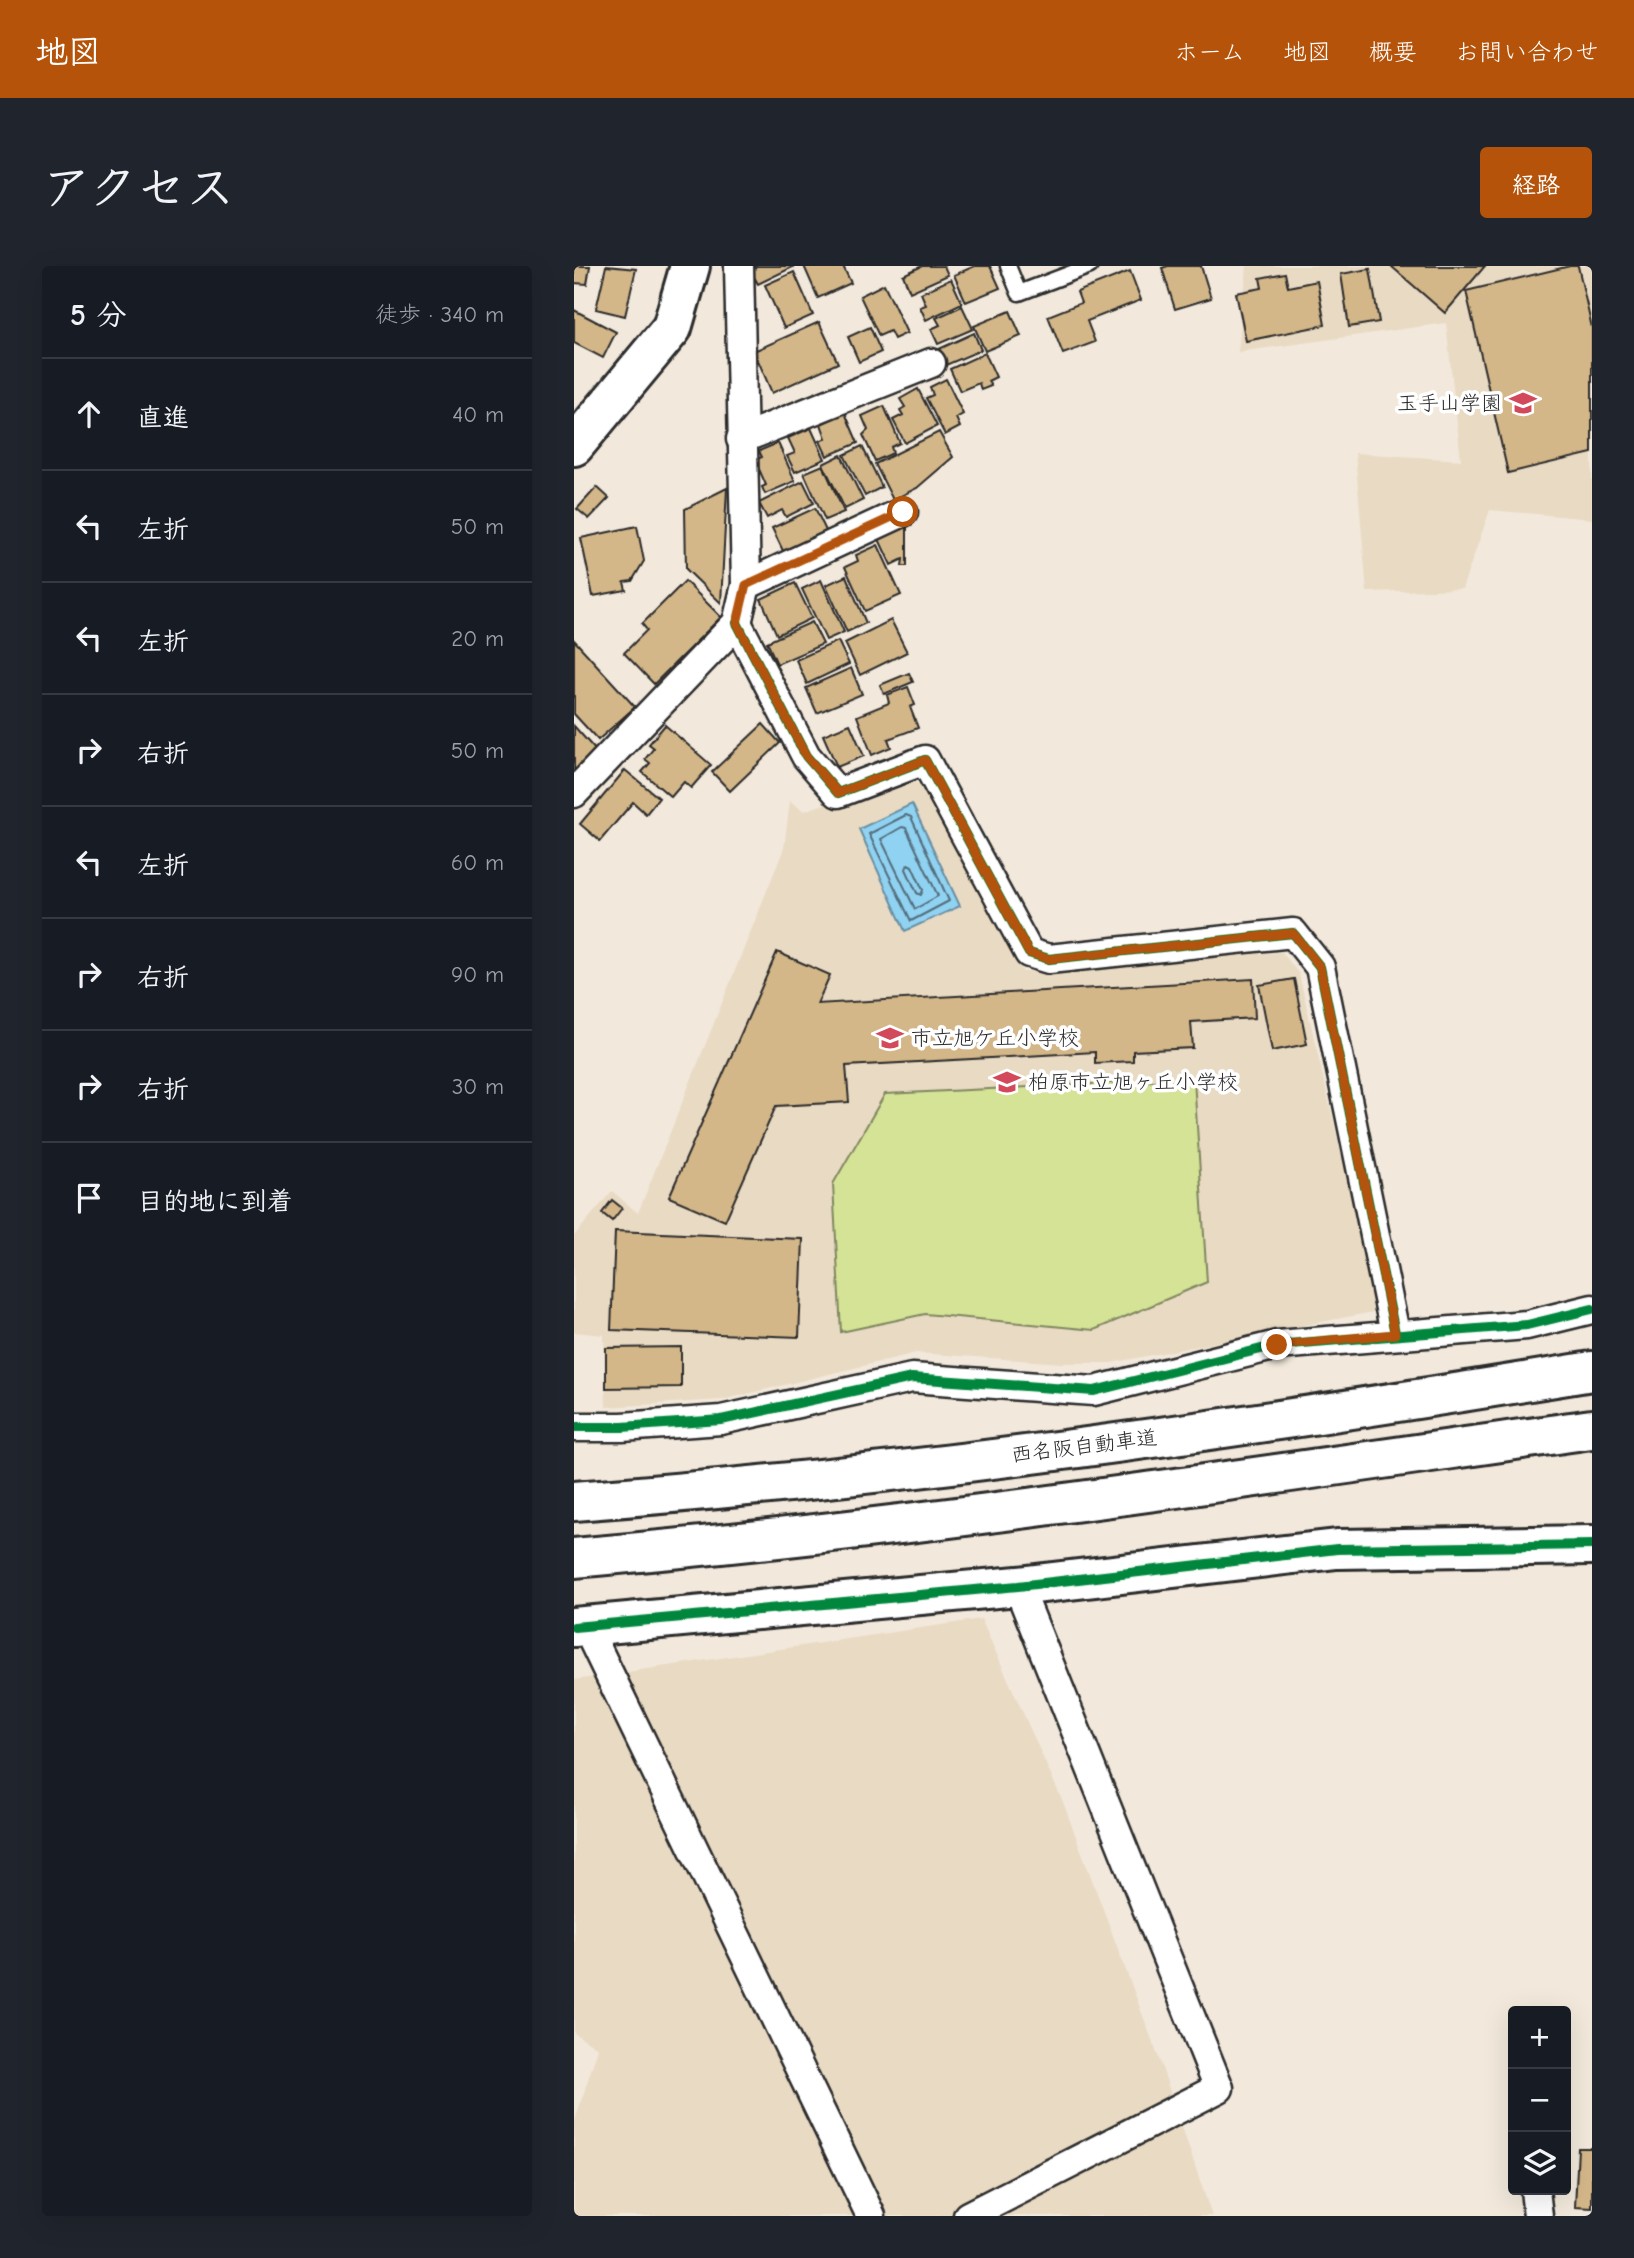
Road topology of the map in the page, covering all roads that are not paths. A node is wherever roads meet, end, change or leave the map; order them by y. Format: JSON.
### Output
{"nodes":[{"id":1,"x":690,"y":266,"type":"edge"},
{"id":2,"x":739,"y":266,"type":"edge"},
{"id":3,"x":1008,"y":266,"type":"edge"},
{"id":4,"x":1090,"y":266,"type":"edge"},
{"id":5,"x":931,"y":363,"type":"dead end"},
{"id":6,"x":579,"y":430,"type":"edge"},
{"id":7,"x":741,"y":439,"type":"junction"},
{"id":8,"x":903,"y":512,"type":"dead end"},
{"id":9,"x":746,"y":585,"type":"junction"},
{"id":10,"x":737,"y":623,"type":"junction"},
{"id":11,"x":574,"y":793,"type":"edge"},
{"id":12,"x":1592,"y":1308,"type":"edge"},
{"id":13,"x":1395,"y":1334,"type":"junction"},
{"id":14,"x":1592,"y":1371,"type":"edge"},
{"id":15,"x":574,"y":1427,"type":"edge"},
{"id":16,"x":1592,"y":1429,"type":"edge"},
{"id":17,"x":574,"y":1501,"type":"edge"},
{"id":18,"x":1592,"y":1545,"type":"edge"},
{"id":19,"x":574,"y":1558,"type":"edge"},
{"id":20,"x":1018,"y":1586,"type":"junction"},
{"id":21,"x":580,"y":1627,"type":"edge"},
{"id":22,"x":1536,"y":2195,"type":"edge"},
{"id":23,"x":871,"y":2216,"type":"edge"},
{"id":24,"x":968,"y":2216,"type":"edge"},
{"id":25,"x":1538,"y":2216,"type":"edge"}],
"edges":[{"from":1,"to":6,"type":"main road"},
{"from":2,"to":7,"type":"street"},
{"from":3,"to":4,"type":"lane"},
{"from":5,"to":7,"type":"street"},
{"from":7,"to":9,"type":"street"},
{"from":8,"to":9,"type":"street"},
{"from":9,"to":10,"type":"street"},
{"from":10,"to":11,"type":"street"},
{"from":10,"to":13,"type":"street"},
{"from":12,"to":13,"type":"street"},
{"from":13,"to":15,"type":"street"},
{"from":14,"to":17,"type":"main road","name":"西名阪自動車道"},
{"from":16,"to":19,"type":"main road"},
{"from":18,"to":20,"type":"main road"},
{"from":20,"to":21,"type":"main road"},
{"from":20,"to":24,"type":"street"},
{"from":21,"to":23,"type":"street"},
{"from":22,"to":25,"type":"street"}]}
